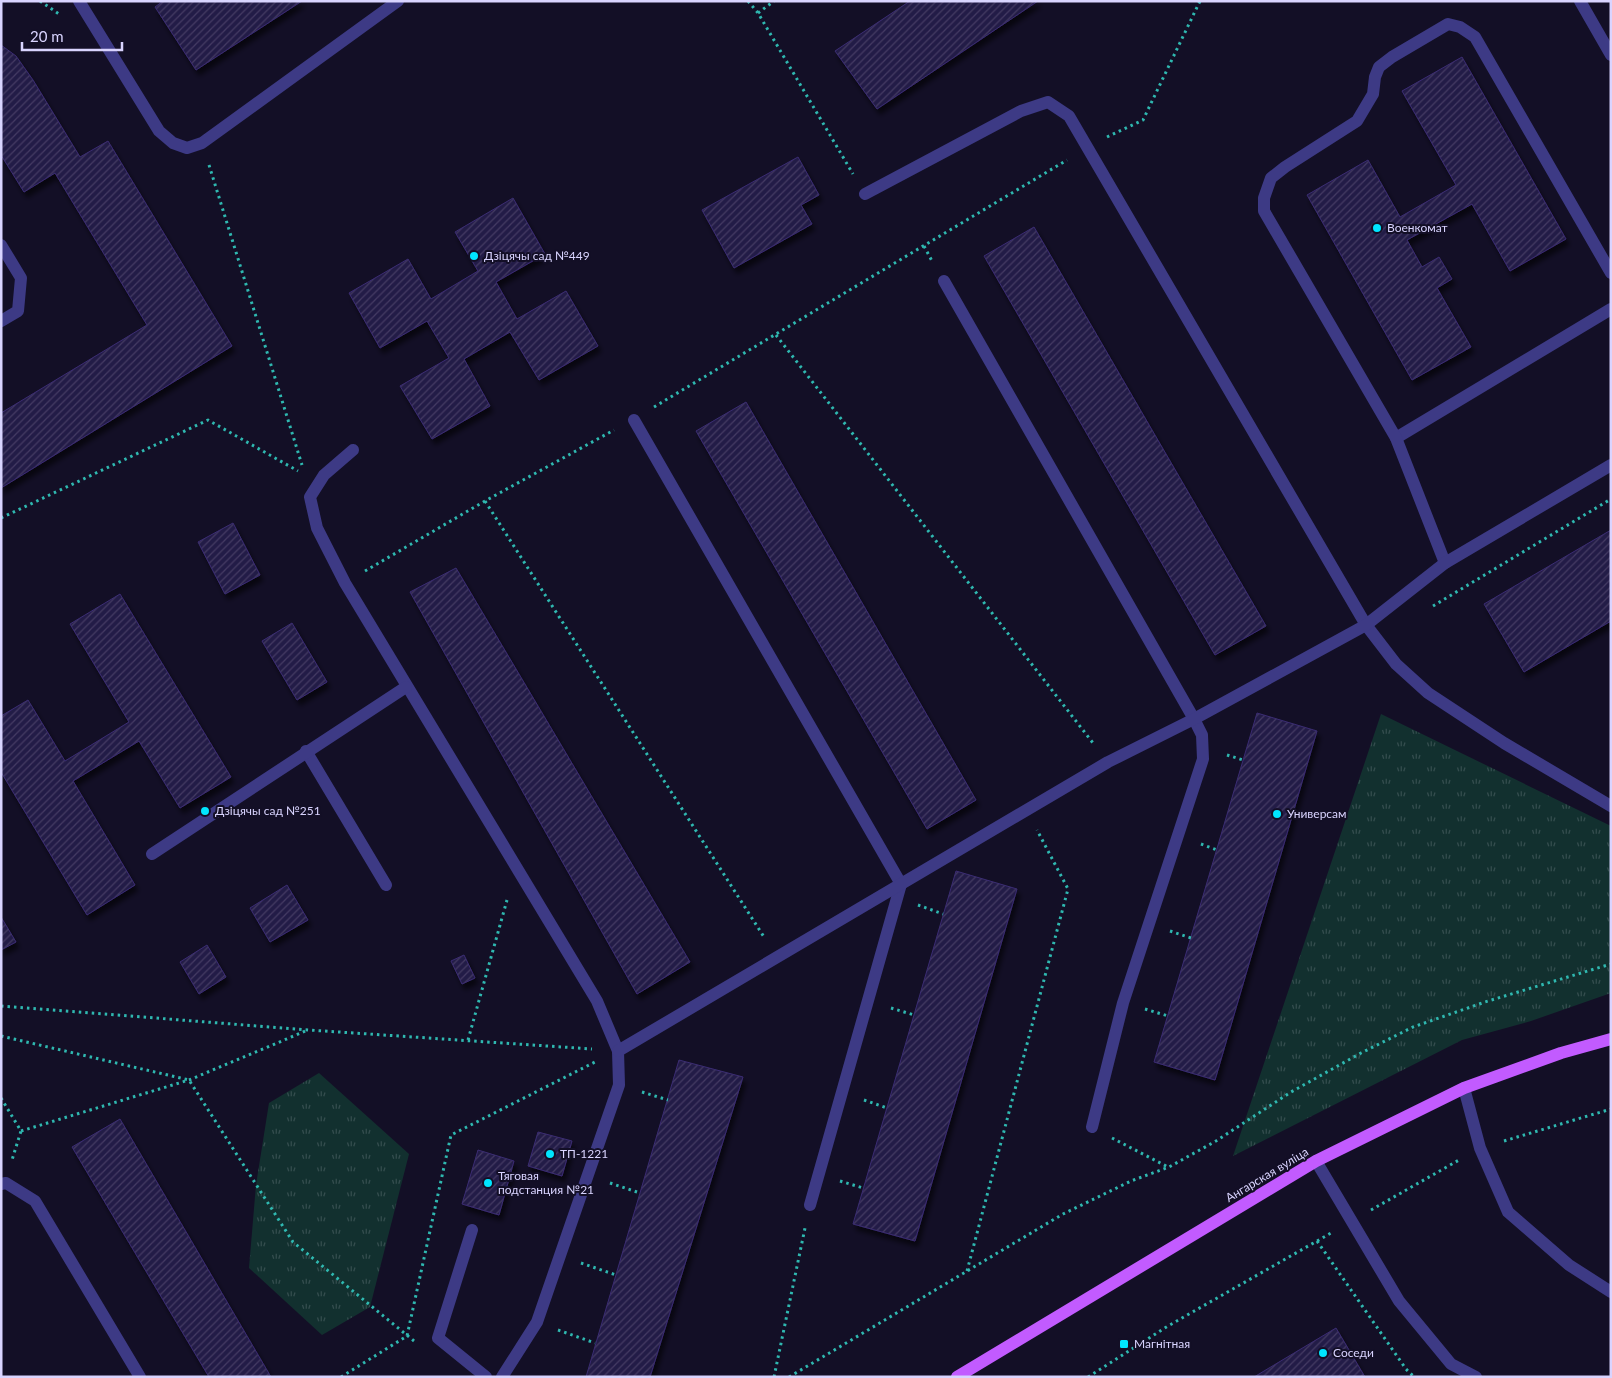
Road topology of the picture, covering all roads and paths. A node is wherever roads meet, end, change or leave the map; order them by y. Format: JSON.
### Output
{"nodes":[{"id":1,"x":79,"y":1,"type":"edge"},
{"id":2,"x":398,"y":1,"type":"edge"},
{"id":3,"x":748,"y":1,"type":"edge"},
{"id":4,"x":774,"y":1,"type":"edge"},
{"id":5,"x":1200,"y":1,"type":"edge"},
{"id":6,"x":1580,"y":1,"type":"edge"},
{"id":7,"x":758,"y":12,"type":"junction"},
{"id":8,"x":1611,"y":54,"type":"edge"},
{"id":9,"x":202,"y":143,"type":"junction"},
{"id":10,"x":1087,"y":147,"type":"junction"},
{"id":11,"x":865,"y":194,"type":"joint"},
{"id":12,"x":1,"y":245,"type":"edge"},
{"id":13,"x":1611,"y":273,"type":"edge"},
{"id":14,"x":944,"y":281,"type":"dead end"},
{"id":15,"x":1611,"y":309,"type":"edge"},
{"id":16,"x":1,"y":321,"type":"edge"},
{"id":17,"x":776,"y":335,"type":"junction"},
{"id":18,"x":634,"y":420,"type":"junction"},
{"id":19,"x":1396,"y":438,"type":"junction"},
{"id":20,"x":353,"y":450,"type":"dead end"},
{"id":21,"x":1611,"y":465,"type":"edge"},
{"id":22,"x":306,"y":475,"type":"junction"},
{"id":23,"x":310,"y":497,"type":"junction"},
{"id":24,"x":1611,"y":499,"type":"edge"},
{"id":25,"x":485,"y":501,"type":"junction"},
{"id":26,"x":1,"y":518,"type":"edge"},
{"id":27,"x":1445,"y":563,"type":"junction"},
{"id":28,"x":345,"y":583,"type":"junction"},
{"id":29,"x":1427,"y":609,"type":"dead end"},
{"id":30,"x":1366,"y":626,"type":"junction"},
{"id":31,"x":406,"y":687,"type":"junction"},
{"id":32,"x":1194,"y":719,"type":"junction"},
{"id":33,"x":306,"y":751,"type":"junction"},
{"id":34,"x":1108,"y":762,"type":"junction"},
{"id":35,"x":1611,"y":806,"type":"edge"},
{"id":36,"x":1026,"y":810,"type":"junction"},
{"id":37,"x":152,"y":854,"type":"dead end"},
{"id":38,"x":516,"y":868,"type":"junction"},
{"id":39,"x":901,"y":884,"type":"junction"},
{"id":40,"x":386,"y":885,"type":"dead end"},
{"id":41,"x":777,"y":957,"type":"junction"},
{"id":42,"x":1611,"y":964,"type":"edge"},
{"id":43,"x":1,"y":1006,"type":"edge"},
{"id":44,"x":309,"y":1030,"type":"junction"},
{"id":45,"x":1,"y":1036,"type":"edge"},
{"id":46,"x":1611,"y":1039,"type":"edge"},
{"id":47,"x":468,"y":1040,"type":"junction"},
{"id":48,"x":618,"y":1051,"type":"junction"},
{"id":49,"x":189,"y":1080,"type":"junction"},
{"id":50,"x":1464,"y":1088,"type":"junction"},
{"id":51,"x":1,"y":1098,"type":"edge"},
{"id":52,"x":1092,"y":1127,"type":"joint"},
{"id":53,"x":21,"y":1130,"type":"junction"},
{"id":54,"x":1316,"y":1161,"type":"junction"},
{"id":55,"x":1169,"y":1167,"type":"junction"},
{"id":56,"x":587,"y":1177,"type":"junction"},
{"id":57,"x":4,"y":1183,"type":"edge"},
{"id":58,"x":640,"y":1193,"type":"dead end"},
{"id":59,"x":810,"y":1205,"type":"joint"},
{"id":60,"x":472,"y":1230,"type":"dead end"},
{"id":61,"x":1317,"y":1240,"type":"dead end"},
{"id":62,"x":560,"y":1256,"type":"junction"},
{"id":63,"x":967,"y":1272,"type":"junction"},
{"id":64,"x":616,"y":1275,"type":"dead end"},
{"id":65,"x":1611,"y":1292,"type":"edge"},
{"id":66,"x":537,"y":1322,"type":"junction"},
{"id":67,"x":406,"y":1336,"type":"junction"},
{"id":68,"x":595,"y":1343,"type":"dead end"},
{"id":69,"x":421,"y":1346,"type":"dead end"},
{"id":70,"x":140,"y":1377,"type":"edge"},
{"id":71,"x":341,"y":1377,"type":"edge"},
{"id":72,"x":486,"y":1377,"type":"edge"},
{"id":73,"x":502,"y":1377,"type":"edge"},
{"id":74,"x":774,"y":1377,"type":"edge"},
{"id":75,"x":789,"y":1377,"type":"edge"},
{"id":76,"x":957,"y":1377,"type":"edge"},
{"id":77,"x":1414,"y":1377,"type":"edge"},
{"id":78,"x":1476,"y":1377,"type":"edge"}],
"edges":[{"from":1,"to":9,"type":"lane"},
{"from":2,"to":9,"type":"lane"},
{"from":3,"to":7,"type":"path"},
{"from":4,"to":7,"type":"path"},
{"from":5,"to":10,"type":"path"},
{"from":6,"to":8,"type":"lane"},
{"from":7,"to":11,"type":"path"},
{"from":9,"to":22,"type":"path"},
{"from":10,"to":11,"type":"lane"},
{"from":10,"to":17,"type":"path"},
{"from":10,"to":30,"type":"lane"},
{"from":12,"to":16,"type":"lane"},
{"from":13,"to":19,"type":"lane"},
{"from":14,"to":32,"type":"lane"},
{"from":15,"to":19,"type":"lane"},
{"from":17,"to":18,"type":"path"},
{"from":17,"to":34,"type":"path"},
{"from":18,"to":25,"type":"path"},
{"from":18,"to":39,"type":"lane"},
{"from":19,"to":27,"type":"lane"},
{"from":20,"to":23,"type":"lane"},
{"from":21,"to":27,"type":"lane"},
{"from":22,"to":23,"type":"path"},
{"from":22,"to":26,"type":"path"},
{"from":23,"to":28,"type":"lane"},
{"from":24,"to":29,"type":"path"},
{"from":25,"to":28,"type":"path"},
{"from":25,"to":41,"type":"path"},
{"from":27,"to":30,"type":"lane"},
{"from":28,"to":31,"type":"lane"},
{"from":30,"to":32,"type":"lane"},
{"from":30,"to":35,"type":"lane"},
{"from":31,"to":33,"type":"lane"},
{"from":31,"to":38,"type":"lane"},
{"from":32,"to":34,"type":"lane"},
{"from":32,"to":52,"type":"lane"},
{"from":33,"to":37,"type":"lane"},
{"from":33,"to":40,"type":"lane"},
{"from":34,"to":36,"type":"lane"},
{"from":36,"to":39,"type":"lane"},
{"from":36,"to":63,"type":"path"},
{"from":38,"to":47,"type":"path"},
{"from":38,"to":48,"type":"lane"},
{"from":39,"to":41,"type":"lane"},
{"from":39,"to":59,"type":"lane"},
{"from":41,"to":48,"type":"lane"},
{"from":42,"to":55,"type":"path"},
{"from":43,"to":44,"type":"path"},
{"from":44,"to":47,"type":"path"},
{"from":44,"to":49,"type":"path"},
{"from":45,"to":49,"type":"path"},
{"from":46,"to":50,"type":"main road","name":"Ангарская вуліца"},
{"from":47,"to":48,"type":"path"},
{"from":48,"to":56,"type":"lane"},
{"from":48,"to":67,"type":"path"},
{"from":49,"to":53,"type":"path"},
{"from":49,"to":67,"type":"path"},
{"from":50,"to":54,"type":"main road","name":"Ангарская вуліца"},
{"from":50,"to":65,"type":"lane"},
{"from":51,"to":53,"type":"path"},
{"from":52,"to":55,"type":"path"},
{"from":53,"to":57,"type":"path"},
{"from":54,"to":76,"type":"main road","name":"Ангарская вуліца"},
{"from":54,"to":78,"type":"lane"},
{"from":55,"to":63,"type":"path"},
{"from":56,"to":58,"type":"path"},
{"from":56,"to":62,"type":"lane"},
{"from":57,"to":70,"type":"lane"},
{"from":59,"to":74,"type":"path"},
{"from":60,"to":72,"type":"lane"},
{"from":61,"to":77,"type":"path"},
{"from":62,"to":64,"type":"path"},
{"from":62,"to":66,"type":"lane"},
{"from":63,"to":75,"type":"path"},
{"from":66,"to":68,"type":"path"},
{"from":66,"to":73,"type":"lane"},
{"from":67,"to":69,"type":"path"},
{"from":67,"to":71,"type":"path"}]}
